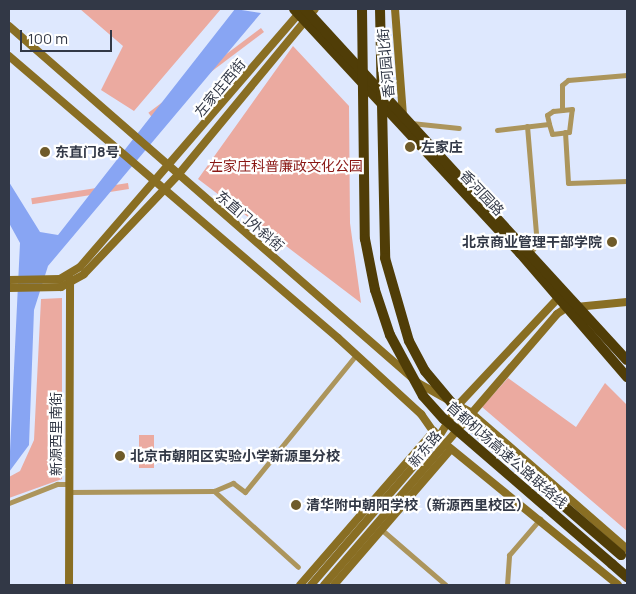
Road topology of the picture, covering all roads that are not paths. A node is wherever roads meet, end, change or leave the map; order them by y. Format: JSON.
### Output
{"nodes":[{"id":1,"x":362,"y":9,"type":"edge"},
{"id":2,"x":380,"y":9,"type":"edge"},
{"id":3,"x":395,"y":9,"type":"edge"},
{"id":4,"x":304,"y":12,"type":"edge"},
{"id":5,"x":9,"y":26,"type":"edge"},
{"id":6,"x":9,"y":56,"type":"edge"},
{"id":7,"x":627,"y":75,"type":"edge"},
{"id":8,"x":562,"y":110,"type":"junction"},
{"id":9,"x":406,"y":119,"type":"junction"},
{"id":10,"x":549,"y":124,"type":"junction"},
{"id":11,"x":527,"y":126,"type":"junction"},
{"id":12,"x":458,"y":128,"type":"dead end"},
{"id":13,"x":497,"y":130,"type":"dead end"},
{"id":14,"x":564,"y":132,"type":"junction"},
{"id":15,"x":169,"y":168,"type":"junction"},
{"id":16,"x":178,"y":176,"type":"junction"},
{"id":17,"x":156,"y":182,"type":"junction"},
{"id":18,"x":627,"y":182,"type":"edge"},
{"id":19,"x":164,"y":189,"type":"junction"},
{"id":20,"x":530,"y":252,"type":"junction"},
{"id":21,"x":70,"y":275,"type":"junction"},
{"id":22,"x":61,"y":283,"type":"junction"},
{"id":23,"x":10,"y":284,"type":"edge"},
{"id":24,"x":70,"y":284,"type":"junction"},
{"id":25,"x":566,"y":290,"type":"junction"},
{"id":26,"x":558,"y":298,"type":"junction"},
{"id":27,"x":627,"y":302,"type":"edge"},
{"id":28,"x":581,"y":307,"type":"junction"},
{"id":29,"x":566,"y":308,"type":"junction"},
{"id":30,"x":356,"y":355,"type":"junction"},
{"id":31,"x":627,"y":360,"type":"edge"},
{"id":32,"x":627,"y":377,"type":"edge"},
{"id":33,"x":459,"y":404,"type":"junction"},
{"id":34,"x":470,"y":412,"type":"junction"},
{"id":35,"x":436,"y":434,"type":"junction"},
{"id":36,"x":448,"y":446,"type":"junction"},
{"id":37,"x":68,"y":488,"type":"junction"},
{"id":38,"x":214,"y":491,"type":"junction"},
{"id":39,"x":9,"y":503,"type":"edge"},
{"id":40,"x":540,"y":519,"type":"junction"},
{"id":41,"x":382,"y":530,"type":"junction"},
{"id":42,"x":625,"y":554,"type":"edge"},
{"id":43,"x":298,"y":567,"type":"dead end"},
{"id":44,"x":627,"y":577,"type":"edge"},
{"id":45,"x":442,"y":584,"type":"edge"},
{"id":46,"x":69,"y":585,"type":"edge"},
{"id":47,"x":300,"y":585,"type":"edge"},
{"id":48,"x":311,"y":585,"type":"edge"},
{"id":49,"x":324,"y":585,"type":"edge"},
{"id":50,"x":334,"y":585,"type":"edge"},
{"id":51,"x":507,"y":585,"type":"edge"},
{"id":52,"x":618,"y":585,"type":"edge"}],
"edges":[{"from":1,"to":44,"type":"highway","name":"首都机场高速公路联络线","bridge":true},
{"from":2,"to":42,"type":"highway","name":"首都机场高速公路联络线","bridge":true},
{"from":3,"to":9,"type":"main road","name":"香河园北街"},
{"from":4,"to":9,"type":"highway","name":"香河园路"},
{"from":4,"to":15,"type":"main road","name":"左家庄西街"},
{"from":4,"to":16,"type":"main road","name":"左家庄西街"},
{"from":4,"to":26,"type":"highway","name":"香河园路"},
{"from":5,"to":15,"type":"main road","name":"东直门外斜街"},
{"from":6,"to":17,"type":"main road"},
{"from":7,"to":8,"type":"street"},
{"from":8,"to":10,"type":"street"},
{"from":8,"to":14,"type":"street"},
{"from":9,"to":12,"type":"street"},
{"from":9,"to":20,"type":"highway","name":"香河园路"},
{"from":10,"to":11,"type":"street"},
{"from":10,"to":14,"type":"street"},
{"from":11,"to":13,"type":"street"},
{"from":11,"to":20,"type":"street"},
{"from":14,"to":18,"type":"street"},
{"from":15,"to":16,"type":"main road","name":"东直门外斜街"},
{"from":15,"to":17,"type":"main road","name":"左家庄西街"},
{"from":16,"to":19,"type":"main road","name":"左家庄西街"},
{"from":16,"to":33,"type":"main road","name":"东直门外斜街"},
{"from":17,"to":19,"type":"main road"},
{"from":17,"to":21,"type":"main road"},
{"from":19,"to":24,"type":"main road"},
{"from":19,"to":30,"type":"main road"},
{"from":20,"to":25,"type":"highway","name":"香河园路"},
{"from":21,"to":22,"type":"main road"},
{"from":21,"to":24,"type":"main road","name":"新源西里南街"},
{"from":22,"to":23,"type":"main road"},
{"from":22,"to":24,"type":"main road"},
{"from":24,"to":37,"type":"main road","name":"新源西里南街"},
{"from":25,"to":26,"type":"main road"},
{"from":25,"to":28,"type":"highway","name":"香河园路"},
{"from":26,"to":29,"type":"highway","name":"香河园路"},
{"from":26,"to":33,"type":"main road"},
{"from":27,"to":28,"type":"main road"},
{"from":28,"to":29,"type":"main road"},
{"from":28,"to":31,"type":"highway","name":"香河园路"},
{"from":29,"to":32,"type":"highway","name":"香河园路"},
{"from":29,"to":34,"type":"main road","name":"新东路"},
{"from":30,"to":35,"type":"main road"},
{"from":30,"to":38,"type":"street"},
{"from":33,"to":34,"type":"main road","name":"东直门外斜街"},
{"from":33,"to":35,"type":"main road"},
{"from":34,"to":36,"type":"main road","name":"新东路"},
{"from":34,"to":42,"type":"main road","name":"东直门外斜街"},
{"from":35,"to":36,"type":"main road"},
{"from":35,"to":47,"type":"main road"},
{"from":35,"to":48,"type":"main road","name":"新东路"},
{"from":36,"to":40,"type":"main road"},
{"from":36,"to":41,"type":"main road"},
{"from":36,"to":49,"type":"main road","name":"新东路"},
{"from":37,"to":38,"type":"street"},
{"from":37,"to":39,"type":"street"},
{"from":37,"to":46,"type":"main road","name":"新源西里南街"},
{"from":38,"to":43,"type":"street"},
{"from":40,"to":51,"type":"street"},
{"from":40,"to":52,"type":"main road"},
{"from":41,"to":45,"type":"street"},
{"from":41,"to":50,"type":"main road"}]}
